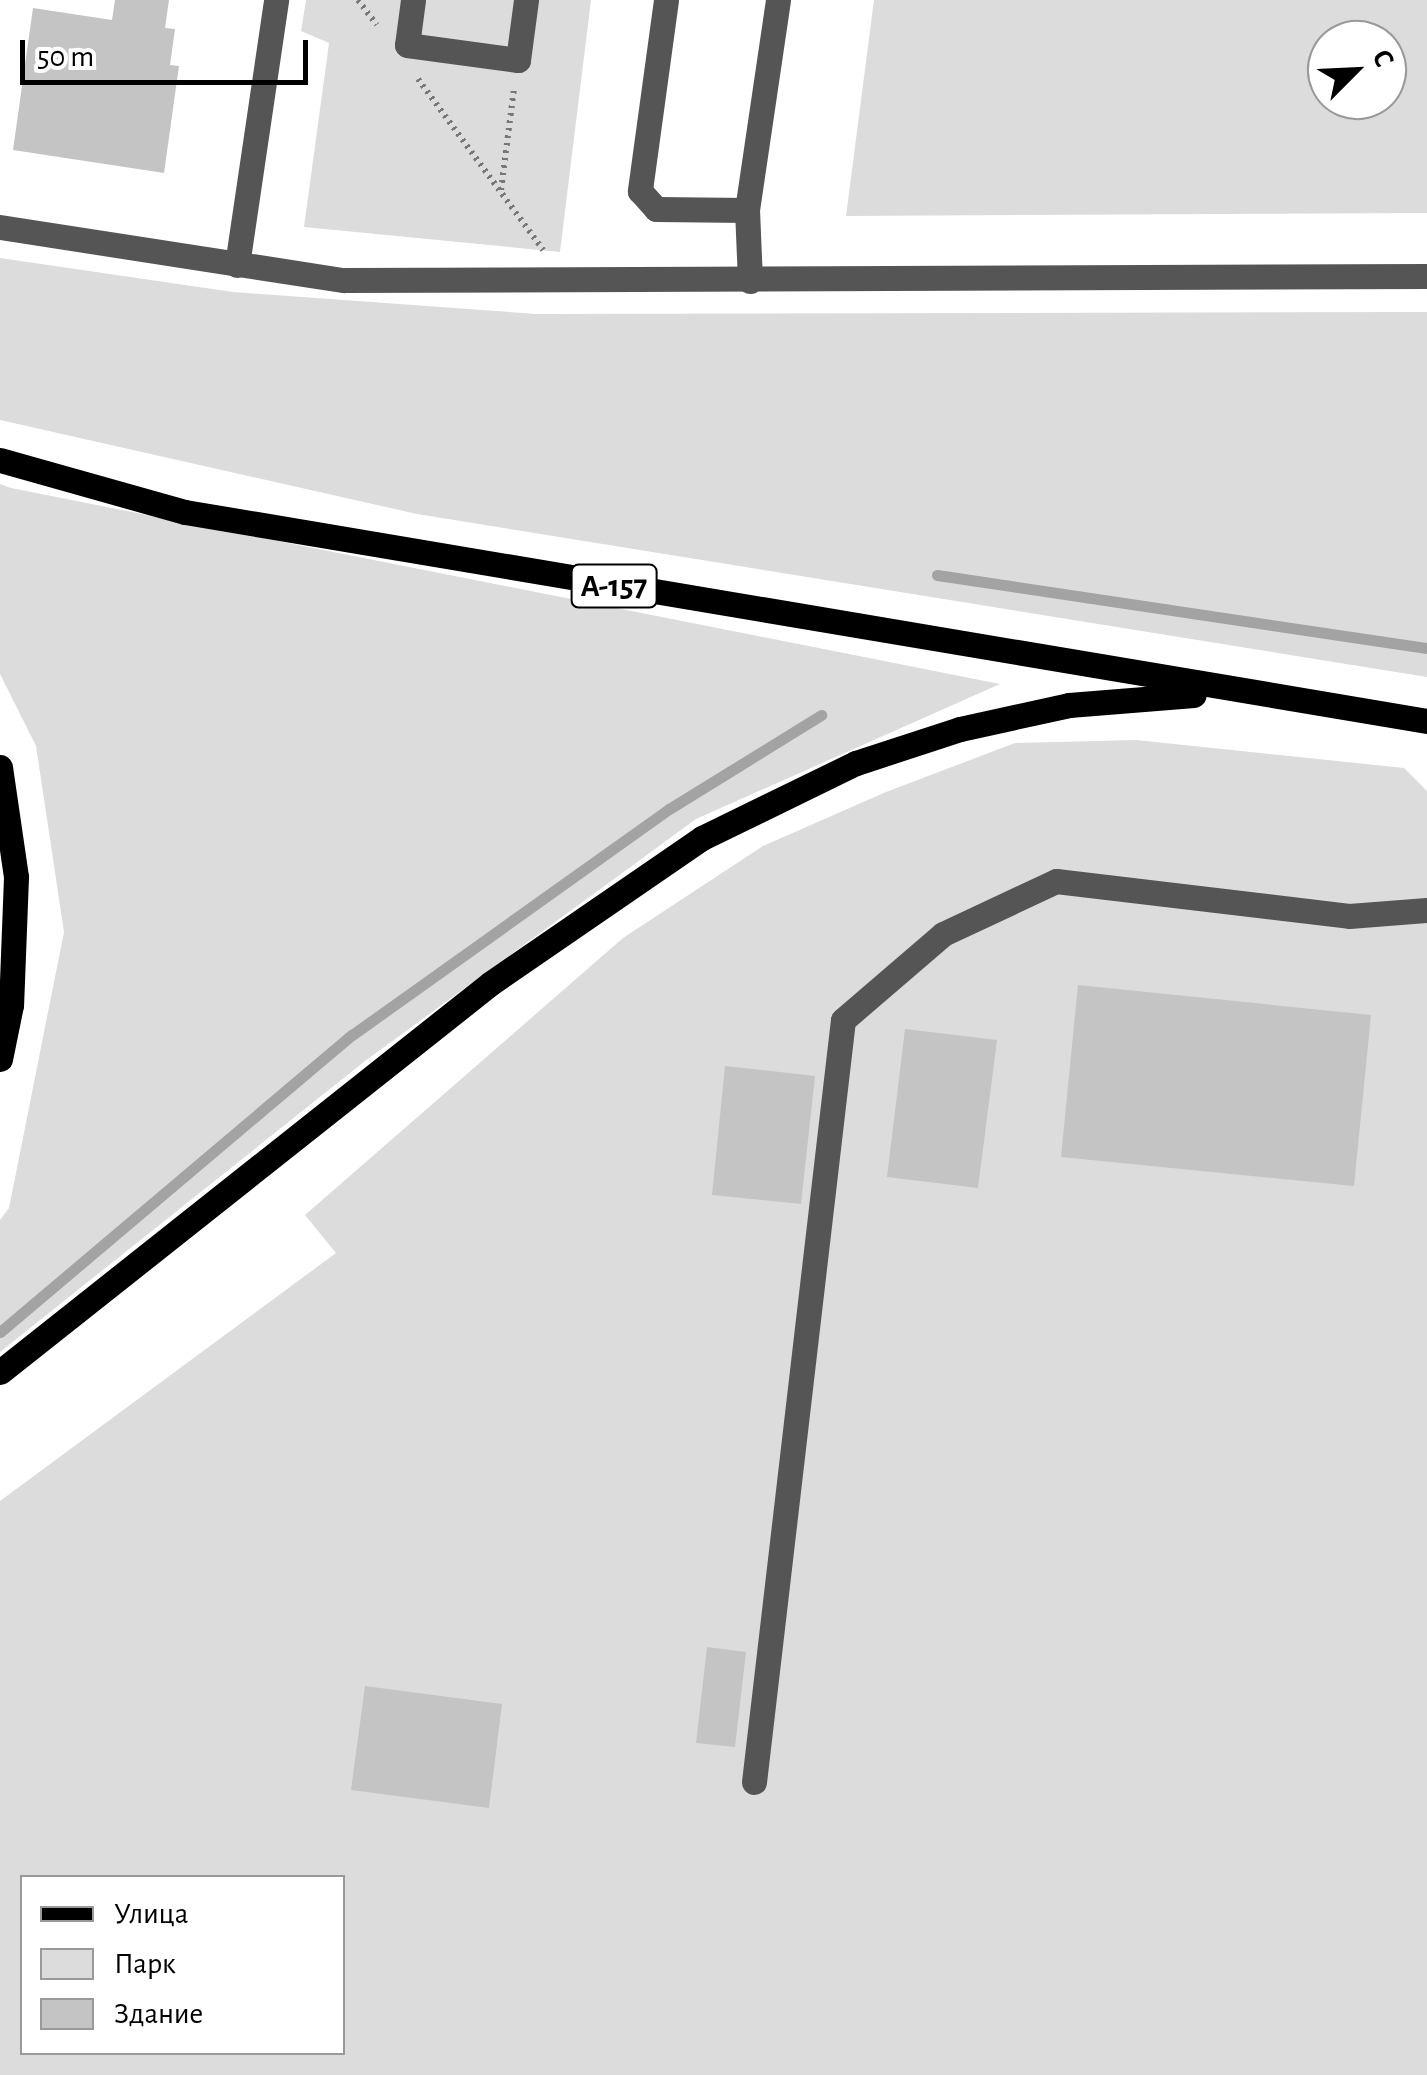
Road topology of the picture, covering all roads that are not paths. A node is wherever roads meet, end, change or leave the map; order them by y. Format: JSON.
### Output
{"nodes":[{"id":1,"x":276,"y":0,"type":"edge"},
{"id":2,"x":413,"y":0,"type":"edge"},
{"id":3,"x":526,"y":0,"type":"edge"},
{"id":4,"x":666,"y":0,"type":"edge"},
{"id":5,"x":778,"y":0,"type":"edge"},
{"id":6,"x":747,"y":210,"type":"junction"},
{"id":7,"x":0,"y":227,"type":"edge"},
{"id":8,"x":237,"y":264,"type":"junction"},
{"id":9,"x":1427,"y":276,"type":"edge"},
{"id":10,"x":750,"y":280,"type":"junction"},
{"id":11,"x":0,"y":460,"type":"edge"},
{"id":12,"x":1232,"y":692,"type":"junction"},
{"id":13,"x":1427,"y":720,"type":"edge"},
{"id":14,"x":0,"y":767,"type":"edge"},
{"id":15,"x":1427,"y":910,"type":"edge"},
{"id":16,"x":0,"y":1059,"type":"edge"},
{"id":17,"x":0,"y":1372,"type":"edge"},
{"id":18,"x":754,"y":1782,"type":"dead end"}],
"edges":[{"from":1,"to":8,"type":"street"},
{"from":2,"to":3,"type":"street"},
{"from":4,"to":6,"type":"street"},
{"from":5,"to":6,"type":"street"},
{"from":6,"to":10,"type":"street"},
{"from":7,"to":8,"type":"street"},
{"from":8,"to":10,"type":"street"},
{"from":9,"to":10,"type":"street"},
{"from":11,"to":12,"type":"main road","number":"А-157"},
{"from":12,"to":13,"type":"main road","number":"А-157"},
{"from":12,"to":17,"type":"main road"},
{"from":14,"to":16,"type":"main road"},
{"from":15,"to":18,"type":"street"}]}
